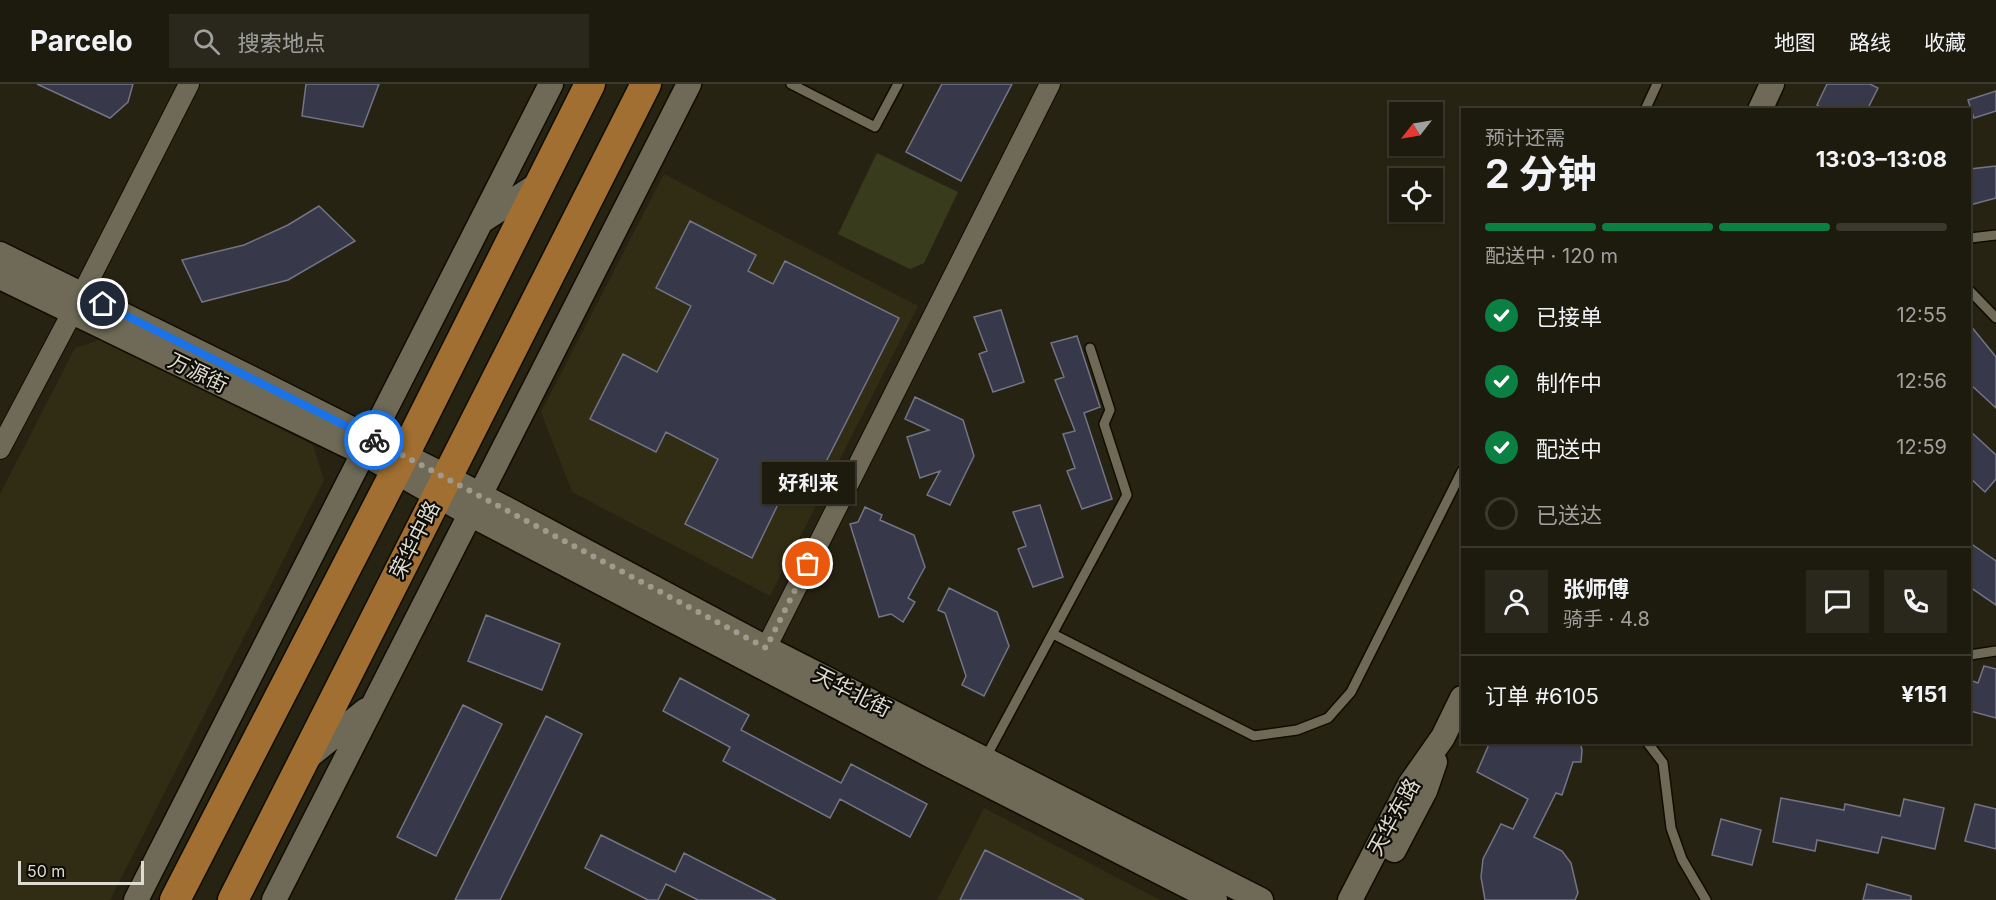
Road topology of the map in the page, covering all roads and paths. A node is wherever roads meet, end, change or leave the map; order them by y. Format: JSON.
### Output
{"nodes":[{"id":1,"x":189,"y":84,"type":"edge"},
{"id":2,"x":551,"y":84,"type":"edge"},
{"id":3,"x":590,"y":84,"type":"edge"},
{"id":4,"x":646,"y":84,"type":"edge"},
{"id":5,"x":689,"y":84,"type":"edge"},
{"id":6,"x":791,"y":84,"type":"edge"},
{"id":7,"x":898,"y":84,"type":"edge"},
{"id":8,"x":1050,"y":84,"type":"edge"},
{"id":9,"x":1657,"y":84,"type":"edge"},
{"id":10,"x":1772,"y":84,"type":"edge"},
{"id":11,"x":1645,"y":108,"type":"edge"},
{"id":12,"x":1761,"y":108,"type":"edge"},
{"id":13,"x":540,"y":183,"type":"junction"},
{"id":14,"x":480,"y":222,"type":"junction"},
{"id":15,"x":1996,"y":235,"type":"edge"},
{"id":16,"x":1971,"y":238,"type":"edge"},
{"id":17,"x":0,"y":254,"type":"edge"},
{"id":18,"x":0,"y":277,"type":"edge"},
{"id":19,"x":1971,"y":292,"type":"edge"},
{"id":20,"x":77,"y":303,"type":"junction"},
{"id":21,"x":1996,"y":318,"type":"edge"},
{"id":22,"x":1090,"y":348,"type":"dead end"},
{"id":23,"x":367,"y":446,"type":"junction"},
{"id":24,"x":0,"y":449,"type":"edge"},
{"id":25,"x":400,"y":463,"type":"junction"},
{"id":26,"x":1461,"y":473,"type":"edge"},
{"id":27,"x":442,"y":486,"type":"junction"},
{"id":28,"x":476,"y":504,"type":"junction"},
{"id":29,"x":1053,"y":634,"type":"junction"},
{"id":30,"x":766,"y":648,"type":"junction"},
{"id":31,"x":1996,"y":651,"type":"edge"},
{"id":32,"x":1971,"y":655,"type":"edge"},
{"id":33,"x":1461,"y":700,"type":"edge"},
{"id":34,"x":374,"y":704,"type":"junction"},
{"id":35,"x":1443,"y":737,"type":"junction"},
{"id":36,"x":1649,"y":744,"type":"edge"},
{"id":37,"x":985,"y":760,"type":"junction"},
{"id":38,"x":303,"y":762,"type":"junction"},
{"id":39,"x":136,"y":900,"type":"edge"},
{"id":40,"x":175,"y":900,"type":"edge"},
{"id":41,"x":233,"y":900,"type":"edge"},
{"id":42,"x":274,"y":900,"type":"edge"},
{"id":43,"x":1215,"y":900,"type":"edge"},
{"id":44,"x":1261,"y":900,"type":"edge"},
{"id":45,"x":1350,"y":900,"type":"edge"},
{"id":46,"x":1368,"y":900,"type":"edge"},
{"id":47,"x":1706,"y":900,"type":"edge"}],
"edges":[{"from":1,"to":20,"type":"street"},
{"from":2,"to":14,"type":"street"},
{"from":3,"to":13,"type":"main road"},
{"from":4,"to":27,"type":"main road","name":"荣华中路"},
{"from":5,"to":28,"type":"street"},
{"from":6,"to":7,"type":"lane"},
{"from":8,"to":30,"type":"street"},
{"from":9,"to":11,"type":"lane"},
{"from":10,"to":12,"type":"street"},
{"from":13,"to":14,"type":"street"},
{"from":13,"to":25,"type":"main road"},
{"from":14,"to":23,"type":"street"},
{"from":15,"to":16,"type":"lane"},
{"from":17,"to":20,"type":"street","name":"万源街"},
{"from":18,"to":20,"type":"street","name":"万源街"},
{"from":19,"to":21,"type":"lane"},
{"from":20,"to":23,"type":"street","name":"万源街"},
{"from":20,"to":24,"type":"street"},
{"from":22,"to":29,"type":"lane"},
{"from":23,"to":25,"type":"street","name":"万源街"},
{"from":23,"to":39,"type":"street"},
{"from":25,"to":27,"type":"street","name":"万源街"},
{"from":25,"to":40,"type":"main road"},
{"from":26,"to":29,"type":"lane"},
{"from":27,"to":28,"type":"street","name":"天华北街"},
{"from":27,"to":38,"type":"main road","name":"荣华中路"},
{"from":28,"to":30,"type":"street","name":"天华北街"},
{"from":28,"to":34,"type":"street"},
{"from":28,"to":43,"type":"street","name":"天华北街"},
{"from":29,"to":37,"type":"lane"},
{"from":30,"to":37,"type":"street","name":"天华北街"},
{"from":31,"to":32,"type":"lane"},
{"from":33,"to":35,"type":"street","name":"天华东路"},
{"from":34,"to":38,"type":"street"},
{"from":34,"to":42,"type":"street"},
{"from":35,"to":45,"type":"street","name":"天华东路"},
{"from":35,"to":46,"type":"street","name":"天华东路"},
{"from":36,"to":47,"type":"lane"},
{"from":37,"to":44,"type":"street","name":"天华北街"},
{"from":38,"to":41,"type":"main road","name":"荣华中路"}]}
